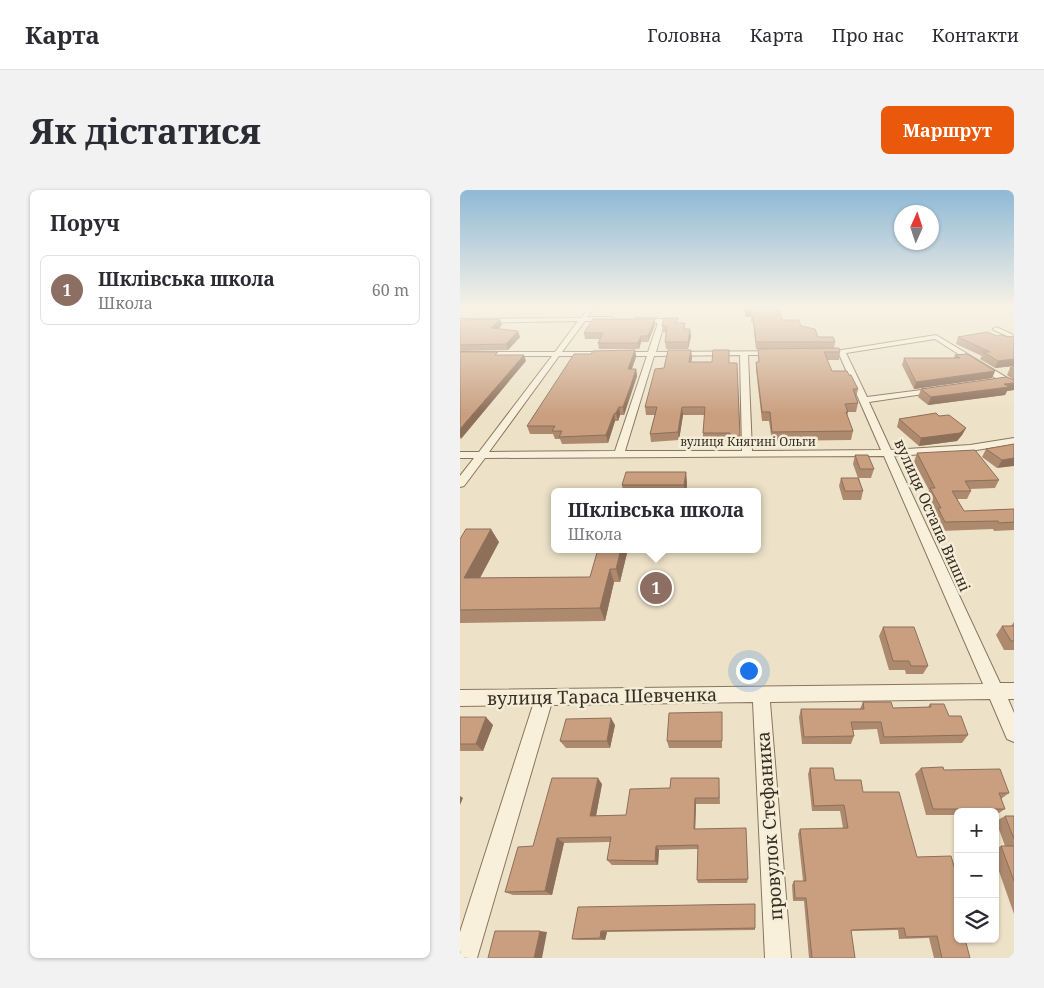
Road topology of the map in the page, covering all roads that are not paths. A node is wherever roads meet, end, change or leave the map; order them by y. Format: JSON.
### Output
{"nodes":[{"id":1,"x":563,"y":343,"type":"edge"},
{"id":2,"x":654,"y":343,"type":"edge"},
{"id":3,"x":899,"y":343,"type":"edge"},
{"id":4,"x":945,"y":343,"type":"edge"},
{"id":5,"x":812,"y":352,"type":"edge"},
{"id":6,"x":842,"y":352,"type":"junction"},
{"id":7,"x":651,"y":353,"type":"junction"},
{"id":8,"x":744,"y":353,"type":"junction"},
{"id":9,"x":783,"y":353,"type":"edge"},
{"id":10,"x":460,"y":354,"type":"edge"},
{"id":11,"x":556,"y":354,"type":"junction"},
{"id":12,"x":604,"y":354,"type":"edge"},
{"id":13,"x":613,"y":354,"type":"edge"},
{"id":14,"x":1007,"y":370,"type":"dead end"},
{"id":15,"x":1004,"y":380,"type":"junction"},
{"id":16,"x":994,"y":381,"type":"edge"},
{"id":17,"x":1014,"y":386,"type":"edge"},
{"id":18,"x":948,"y":388,"type":"edge"},
{"id":19,"x":864,"y":400,"type":"junction"},
{"id":20,"x":1014,"y":441,"type":"edge"},
{"id":21,"x":747,"y":453,"type":"junction"},
{"id":22,"x":887,"y":453,"type":"junction"},
{"id":23,"x":619,"y":454,"type":"junction"},
{"id":24,"x":460,"y":455,"type":"edge"},
{"id":25,"x":482,"y":455,"type":"junction"},
{"id":26,"x":460,"y":484,"type":"edge"},
{"id":27,"x":995,"y":691,"type":"junction"},
{"id":28,"x":1014,"y":691,"type":"edge"},
{"id":29,"x":761,"y":694,"type":"junction"},
{"id":30,"x":545,"y":696,"type":"junction"},
{"id":31,"x":460,"y":698,"type":"edge"},
{"id":32,"x":1014,"y":733,"type":"edge"},
{"id":33,"x":464,"y":958,"type":"edge"},
{"id":34,"x":778,"y":958,"type":"edge"}],
"edges":[{"from":1,"to":11,"type":"street"},
{"from":2,"to":7,"type":"street"},
{"from":3,"to":6,"type":"street"},
{"from":4,"to":15,"type":"street"},
{"from":5,"to":6,"type":"street"},
{"from":6,"to":19,"type":"street","name":"вулиця Остапа Вишні"},
{"from":7,"to":8,"type":"street"},
{"from":7,"to":13,"type":"street"},
{"from":7,"to":23,"type":"street"},
{"from":8,"to":9,"type":"street"},
{"from":8,"to":21,"type":"street"},
{"from":10,"to":11,"type":"street"},
{"from":11,"to":12,"type":"street"},
{"from":11,"to":25,"type":"street"},
{"from":14,"to":15,"type":"street"},
{"from":15,"to":16,"type":"street"},
{"from":15,"to":17,"type":"street"},
{"from":18,"to":19,"type":"street"},
{"from":19,"to":22,"type":"street","name":"вулиця Остапа Вишні"},
{"from":20,"to":22,"type":"street","name":"вулиця Княгині Ольги"},
{"from":21,"to":22,"type":"street","name":"вулиця Княгині Ольги"},
{"from":21,"to":23,"type":"street","name":"вулиця Княгині Ольги"},
{"from":22,"to":27,"type":"street","name":"вулиця Остапа Вишні"},
{"from":23,"to":25,"type":"street","name":"вулиця Княгині Ольги"},
{"from":24,"to":25,"type":"street","name":"вулиця Княгині Ольги"},
{"from":25,"to":26,"type":"street"},
{"from":27,"to":28,"type":"street","name":"вулиця Тараса Шевченка"},
{"from":27,"to":29,"type":"street","name":"вулиця Тараса Шевченка"},
{"from":27,"to":32,"type":"street","name":"вулиця Остапа Вишні"},
{"from":29,"to":30,"type":"street","name":"вулиця Тараса Шевченка"},
{"from":29,"to":34,"type":"street","name":"провулок Стефаника"},
{"from":30,"to":31,"type":"street","name":"вулиця Тараса Шевченка"},
{"from":30,"to":33,"type":"street"}]}
